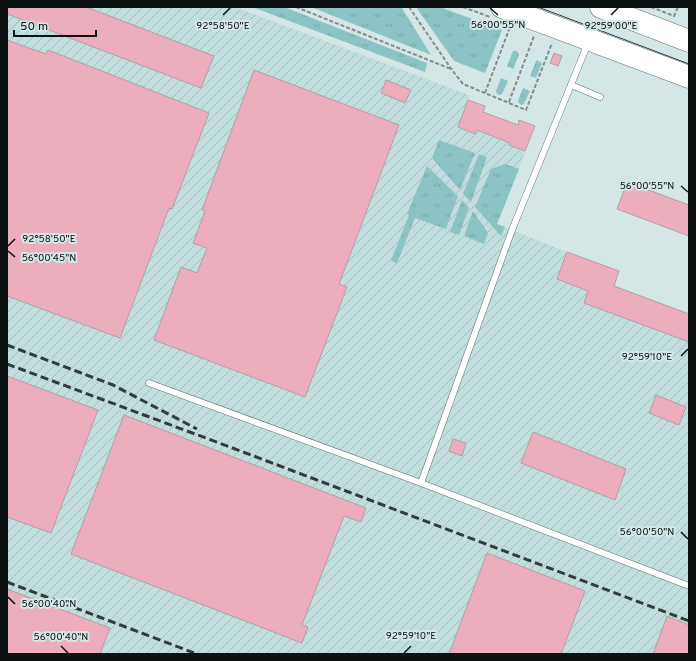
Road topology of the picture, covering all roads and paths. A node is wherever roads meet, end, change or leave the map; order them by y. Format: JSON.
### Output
{"nodes":[{"id":1,"x":296,"y":7,"type":"edge"},
{"id":2,"x":409,"y":7,"type":"edge"},
{"id":3,"x":502,"y":7,"type":"edge"},
{"id":4,"x":600,"y":7,"type":"edge"},
{"id":5,"x":651,"y":7,"type":"edge"},
{"id":6,"x":678,"y":7,"type":"edge"},
{"id":7,"x":301,"y":8,"type":"edge"},
{"id":8,"x":510,"y":28,"type":"dead end"},
{"id":9,"x":534,"y":37,"type":"dead end"},
{"id":10,"x":589,"y":39,"type":"junction"},
{"id":11,"x":689,"y":41,"type":"edge"},
{"id":12,"x":551,"y":45,"type":"dead end"},
{"id":13,"x":452,"y":70,"type":"junction"},
{"id":14,"x":689,"y":77,"type":"edge"},
{"id":15,"x":571,"y":86,"type":"junction"},
{"id":16,"x":485,"y":93,"type":"junction"},
{"id":17,"x":600,"y":97,"type":"dead end"},
{"id":18,"x":509,"y":102,"type":"junction"},
{"id":19,"x":150,"y":383,"type":"dead end"},
{"id":20,"x":421,"y":483,"type":"junction"},
{"id":21,"x":689,"y":586,"type":"edge"}],
"edges":[{"from":1,"to":7,"type":"path"},
{"from":2,"to":13,"type":"path"},
{"from":3,"to":10,"type":"highway"},
{"from":4,"to":11,"type":"highway"},
{"from":5,"to":6,"type":"path"},
{"from":7,"to":13,"type":"path"},
{"from":8,"to":16,"type":"path"},
{"from":9,"to":18,"type":"path"},
{"from":10,"to":14,"type":"highway"},
{"from":10,"to":15,"type":"lane"},
{"from":12,"to":18,"type":"path"},
{"from":13,"to":16,"type":"path"},
{"from":15,"to":17,"type":"lane"},
{"from":15,"to":20,"type":"lane"},
{"from":16,"to":18,"type":"path"},
{"from":19,"to":20,"type":"lane"},
{"from":20,"to":21,"type":"lane"}]}
